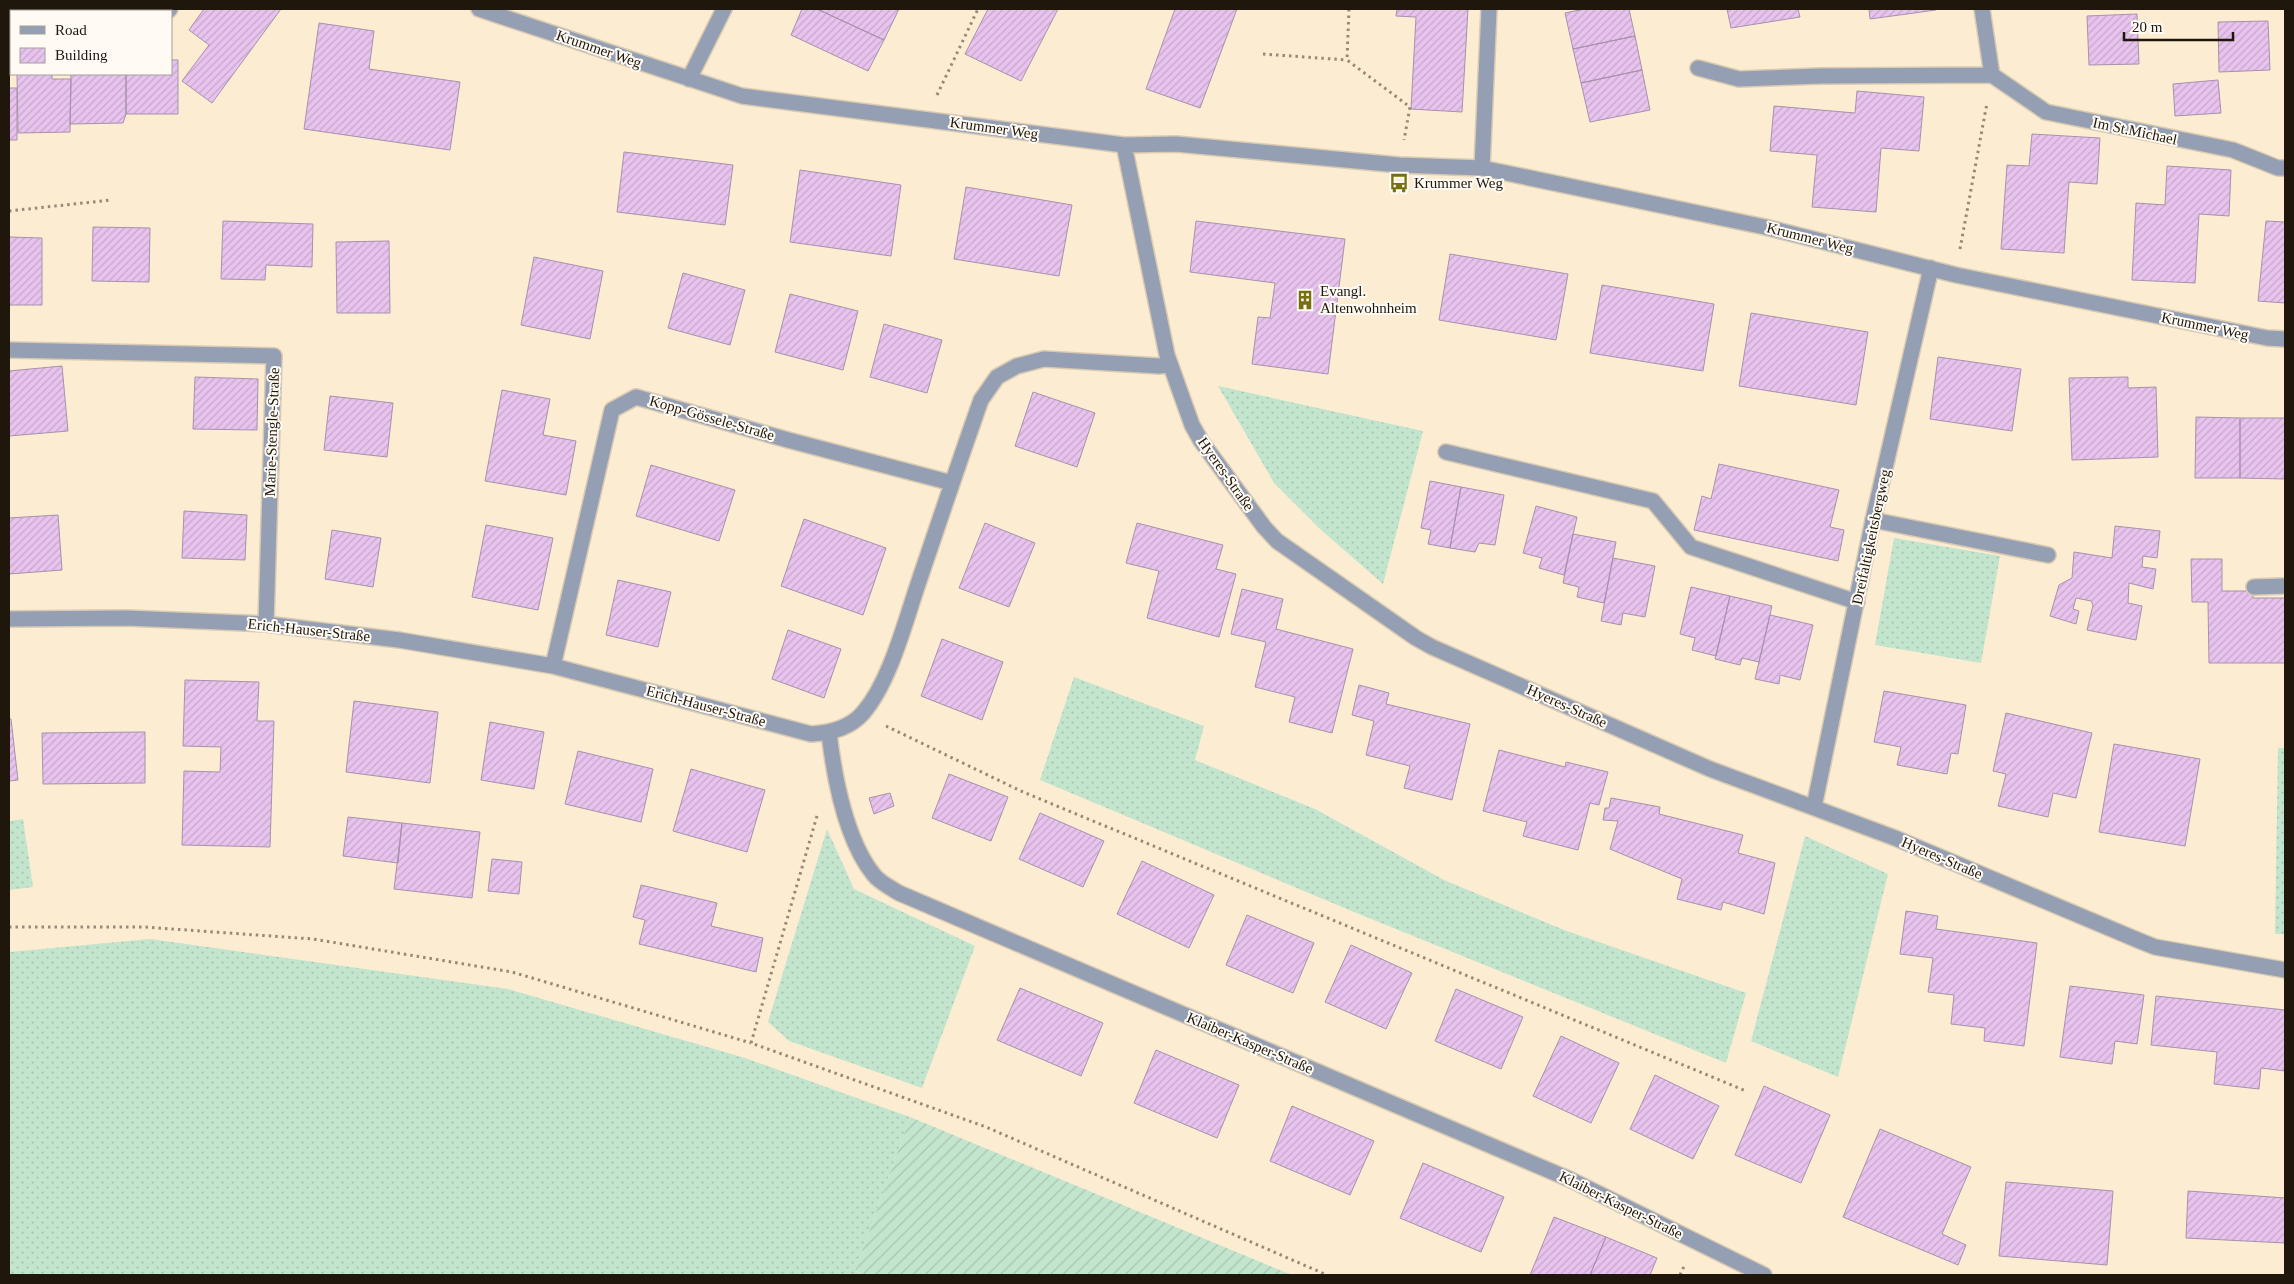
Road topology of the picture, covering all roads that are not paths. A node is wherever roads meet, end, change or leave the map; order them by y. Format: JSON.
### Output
{"nodes":[{"id":1,"x":479,"y":9,"type":"edge"},
{"id":2,"x":724,"y":9,"type":"edge"},
{"id":3,"x":1489,"y":9,"type":"edge"},
{"id":4,"x":1982,"y":9,"type":"edge"},
{"id":5,"x":1698,"y":68,"type":"dead end"},
{"id":6,"x":1992,"y":75,"type":"junction"},
{"id":7,"x":689,"y":79,"type":"junction"},
{"id":8,"x":1124,"y":145,"type":"junction"},
{"id":9,"x":1482,"y":168,"type":"junction"},
{"id":10,"x":2285,"y":168,"type":"edge"},
{"id":11,"x":1931,"y":268,"type":"junction"},
{"id":12,"x":2285,"y":339,"type":"edge"},
{"id":13,"x":9,"y":350,"type":"edge"},
{"id":14,"x":1170,"y":365,"type":"junction"},
{"id":15,"x":1446,"y":452,"type":"dead end"},
{"id":16,"x":952,"y":483,"type":"junction"},
{"id":17,"x":1873,"y":520,"type":"junction"},
{"id":18,"x":2048,"y":555,"type":"dead end"},
{"id":19,"x":2285,"y":586,"type":"edge"},
{"id":20,"x":2254,"y":587,"type":"dead end"},
{"id":21,"x":1857,"y":602,"type":"junction"},
{"id":22,"x":9,"y":620,"type":"edge"},
{"id":23,"x":266,"y":624,"type":"junction"},
{"id":24,"x":553,"y":666,"type":"junction"},
{"id":25,"x":829,"y":733,"type":"junction"},
{"id":26,"x":1814,"y":807,"type":"junction"},
{"id":27,"x":2285,"y":970,"type":"edge"},
{"id":28,"x":1764,"y":1275,"type":"edge"}],
"edges":[{"from":1,"to":7,"type":"street","name":"Krummer Weg"},
{"from":2,"to":7,"type":"street"},
{"from":3,"to":9,"type":"street"},
{"from":4,"to":6,"type":"street"},
{"from":5,"to":6,"type":"street"},
{"from":6,"to":10,"type":"street","name":"Im St.Michael"},
{"from":7,"to":8,"type":"street","name":"Krummer Weg"},
{"from":8,"to":9,"type":"street","name":"Krummer Weg"},
{"from":8,"to":14,"type":"street","name":"Hyeres-Straße"},
{"from":9,"to":11,"type":"street","name":"Krummer Weg"},
{"from":11,"to":12,"type":"street","name":"Krummer Weg"},
{"from":11,"to":17,"type":"street","name":"Dreifaltigkeitsbergweg"},
{"from":13,"to":23,"type":"street","name":"Marie-Stengle-Straße"},
{"from":14,"to":16,"type":"street","name":"Erich-Hauser-Straße"},
{"from":14,"to":26,"type":"street","name":"Hyeres-Straße"},
{"from":15,"to":21,"type":"street"},
{"from":16,"to":24,"type":"street","name":"Kopp-Gössele-Straße"},
{"from":16,"to":25,"type":"street","name":"Erich-Hauser-Straße"},
{"from":17,"to":18,"type":"street"},
{"from":17,"to":21,"type":"street","name":"Dreifaltigkeitsbergweg"},
{"from":19,"to":20,"type":"street"},
{"from":21,"to":26,"type":"street","name":"Dreifaltigkeitsbergweg"},
{"from":22,"to":23,"type":"street","name":"Erich-Hauser-Straße"},
{"from":23,"to":24,"type":"street","name":"Erich-Hauser-Straße"},
{"from":24,"to":25,"type":"street","name":"Erich-Hauser-Straße"},
{"from":25,"to":28,"type":"street","name":"Klaiber-Kasper-Straße"},
{"from":26,"to":27,"type":"street","name":"Hyeres-Straße"}]}
